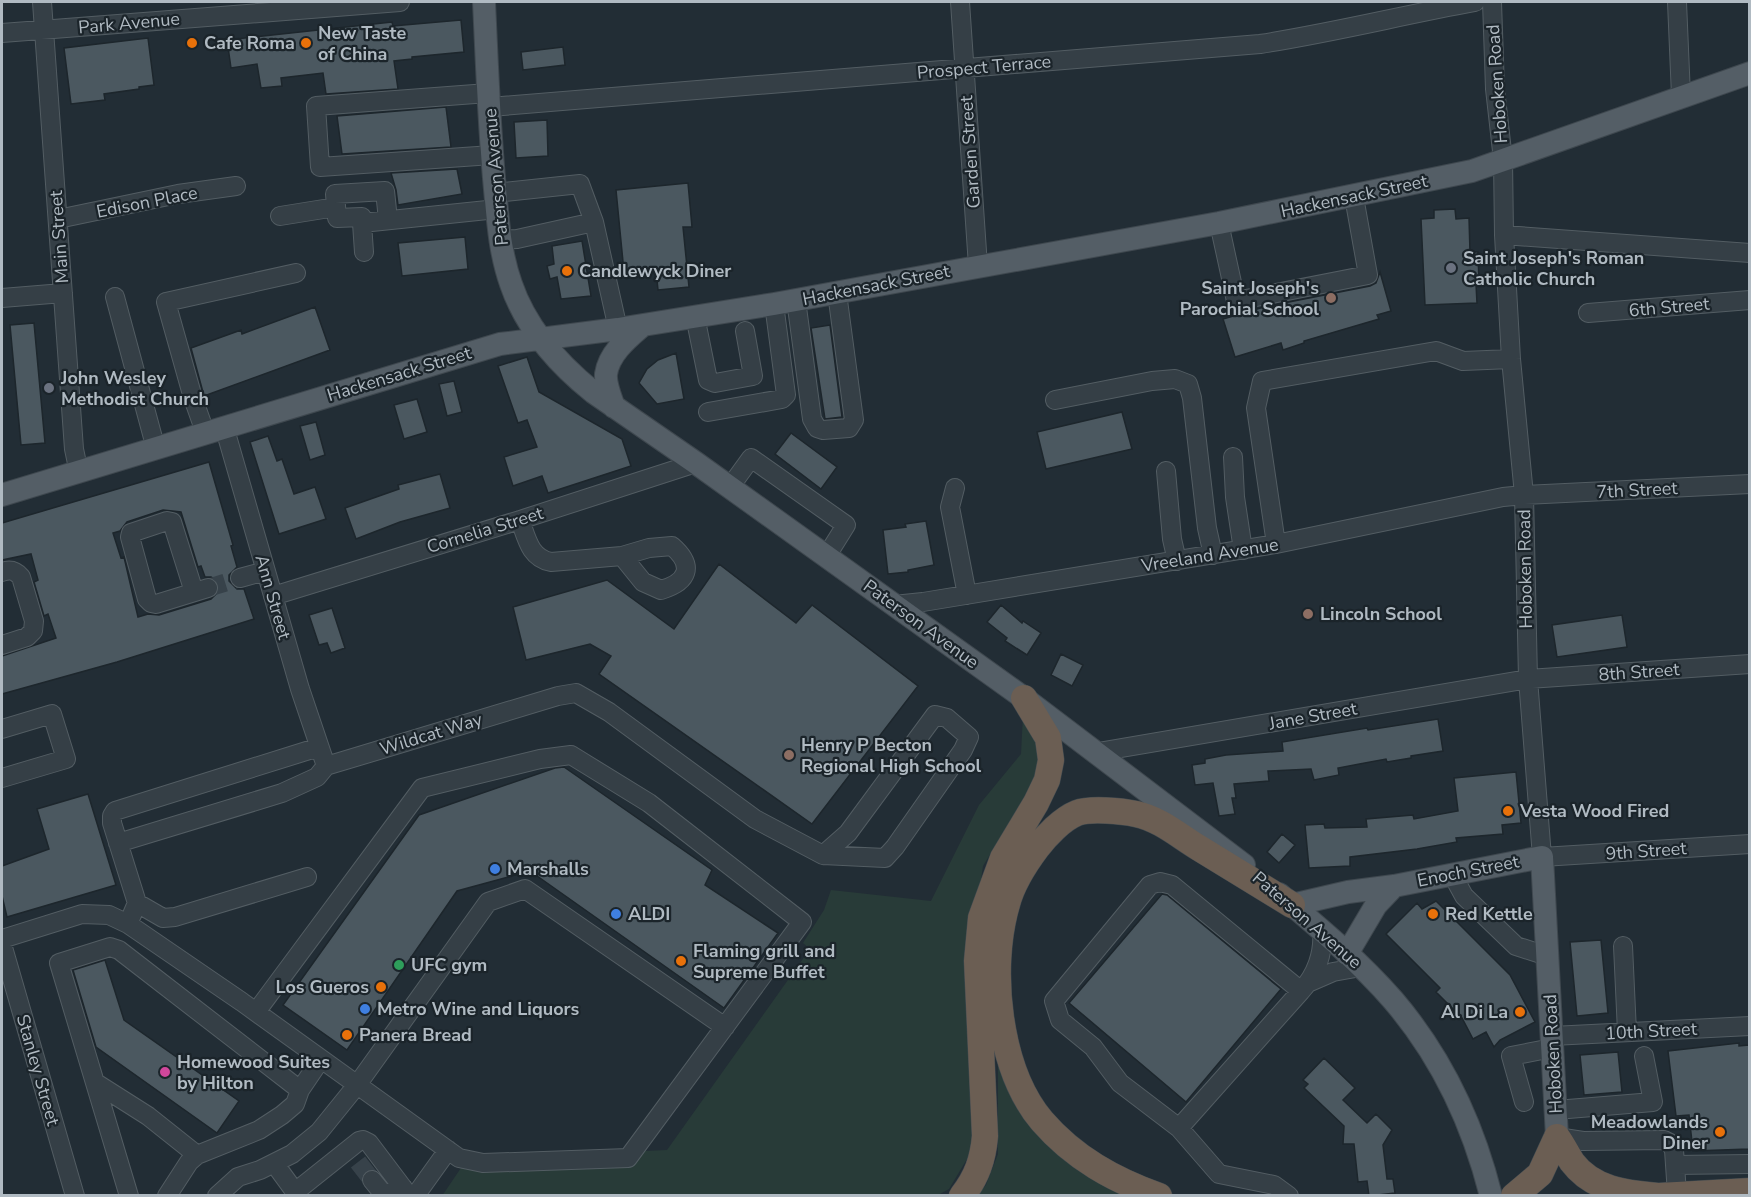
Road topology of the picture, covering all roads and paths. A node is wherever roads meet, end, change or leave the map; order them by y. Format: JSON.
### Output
{"nodes":[{"id":1,"x":42,"y":2,"type":"edge"},
{"id":2,"x":400,"y":2,"type":"edge"},
{"id":3,"x":484,"y":2,"type":"edge"},
{"id":4,"x":960,"y":2,"type":"edge"},
{"id":5,"x":1475,"y":2,"type":"edge"},
{"id":6,"x":1492,"y":2,"type":"edge"},
{"id":7,"x":1677,"y":2,"type":"edge"},
{"id":8,"x":44,"y":30,"type":"junction"},
{"id":9,"x":2,"y":33,"type":"edge"},
{"id":10,"x":964,"y":68,"type":"junction"},
{"id":11,"x":1749,"y":73,"type":"edge"},
{"id":12,"x":1681,"y":96,"type":"junction"},
{"id":13,"x":489,"y":100,"type":"junction"},
{"id":14,"x":492,"y":156,"type":"junction"},
{"id":15,"x":1503,"y":160,"type":"junction"},
{"id":16,"x":236,"y":186,"type":"dead end"},
{"id":17,"x":1354,"y":197,"type":"junction"},
{"id":18,"x":496,"y":201,"type":"junction"},
{"id":19,"x":336,"y":207,"type":"junction"},
{"id":20,"x":280,"y":216,"type":"dead end"},
{"id":21,"x":58,"y":219,"type":"junction"},
{"id":22,"x":388,"y":220,"type":"junction"},
{"id":23,"x":594,"y":222,"type":"junction"},
{"id":24,"x":362,"y":223,"type":"junction"},
{"id":25,"x":1219,"y":223,"type":"junction"},
{"id":26,"x":1504,"y":236,"type":"junction"},
{"id":27,"x":499,"y":240,"type":"junction"},
{"id":28,"x":364,"y":252,"type":"dead end"},
{"id":29,"x":1749,"y":253,"type":"edge"},
{"id":30,"x":978,"y":266,"type":"junction"},
{"id":31,"x":296,"y":273,"type":"dead end"},
{"id":32,"x":63,"y":293,"type":"junction"},
{"id":33,"x":837,"y":293,"type":"junction"},
{"id":34,"x":115,"y":297,"type":"dead end"},
{"id":35,"x":2,"y":298,"type":"edge"},
{"id":36,"x":796,"y":300,"type":"junction"},
{"id":37,"x":1749,"y":300,"type":"edge"},
{"id":38,"x":774,"y":304,"type":"junction"},
{"id":39,"x":1588,"y":313,"type":"dead end"},
{"id":40,"x":695,"y":316,"type":"junction"},
{"id":41,"x":643,"y":325,"type":"junction"},
{"id":42,"x":618,"y":329,"type":"junction"},
{"id":43,"x":745,"y":331,"type":"dead end"},
{"id":44,"x":540,"y":339,"type":"junction"},
{"id":45,"x":1511,"y":359,"type":"junction"},
{"id":46,"x":783,"y":365,"type":"junction"},
{"id":47,"x":754,"y":371,"type":"junction"},
{"id":48,"x":1055,"y":400,"type":"dead end"},
{"id":49,"x":614,"y":407,"type":"junction"},
{"id":50,"x":708,"y":412,"type":"dead end"},
{"id":51,"x":215,"y":429,"type":"junction"},
{"id":52,"x":156,"y":449,"type":"junction"},
{"id":53,"x":1233,"y":457,"type":"dead end"},
{"id":54,"x":696,"y":463,"type":"junction"},
{"id":55,"x":1166,"y":471,"type":"dead end"},
{"id":56,"x":79,"y":473,"type":"junction"},
{"id":57,"x":1749,"y":484,"type":"edge"},
{"id":58,"x":730,"y":487,"type":"junction"},
{"id":59,"x":955,"y":488,"type":"dead end"},
{"id":60,"x":2,"y":495,"type":"edge"},
{"id":61,"x":1524,"y":495,"type":"junction"},
{"id":62,"x":520,"y":520,"type":"junction"},
{"id":63,"x":1276,"y":544,"type":"junction"},
{"id":64,"x":1243,"y":550,"type":"junction"},
{"id":65,"x":1214,"y":555,"type":"junction"},
{"id":66,"x":622,"y":556,"type":"dead end"},
{"id":67,"x":826,"y":556,"type":"junction"},
{"id":68,"x":1176,"y":561,"type":"junction"},
{"id":69,"x":266,"y":570,"type":"junction"},
{"id":70,"x":2,"y":572,"type":"edge"},
{"id":71,"x":240,"y":578,"type":"tunnel mouth"},
{"id":72,"x":201,"y":590,"type":"joint"},
{"id":73,"x":967,"y":595,"type":"junction"},
{"id":74,"x":273,"y":596,"type":"junction"},
{"id":75,"x":894,"y":605,"type":"junction"},
{"id":76,"x":2,"y":645,"type":"edge"},
{"id":77,"x":1749,"y":664,"type":"edge"},
{"id":78,"x":1528,"y":679,"type":"junction"},
{"id":79,"x":1024,"y":698,"type":"junction"},
{"id":80,"x":2,"y":729,"type":"edge"},
{"id":81,"x":319,"y":747,"type":"junction"},
{"id":82,"x":1098,"y":752,"type":"junction"},
{"id":83,"x":326,"y":766,"type":"junction"},
{"id":84,"x":2,"y":778,"type":"edge"},
{"id":85,"x":118,"y":843,"type":"junction"},
{"id":86,"x":1749,"y":844,"type":"edge"},
{"id":87,"x":823,"y":855,"type":"junction"},
{"id":88,"x":1542,"y":857,"type":"junction"},
{"id":89,"x":1452,"y":874,"type":"junction"},
{"id":90,"x":307,"y":878,"type":"dead end"},
{"id":91,"x":1394,"y":886,"type":"junction"},
{"id":92,"x":137,"y":903,"type":"junction"},
{"id":93,"x":1292,"y":905,"type":"junction"},
{"id":94,"x":163,"y":918,"type":"junction"},
{"id":95,"x":128,"y":924,"type":"junction"},
{"id":96,"x":1322,"y":931,"type":"junction"},
{"id":97,"x":2,"y":939,"type":"edge"},
{"id":98,"x":152,"y":939,"type":"junction"},
{"id":99,"x":2,"y":944,"type":"edge"},
{"id":100,"x":1623,"y":946,"type":"dead end"},
{"id":101,"x":1547,"y":956,"type":"junction"},
{"id":102,"x":1354,"y":961,"type":"junction"},
{"id":103,"x":1305,"y":987,"type":"junction"},
{"id":104,"x":256,"y":1012,"type":"junction"},
{"id":105,"x":1749,"y":1026,"type":"edge"},
{"id":106,"x":725,"y":1027,"type":"junction"},
{"id":107,"x":1627,"y":1032,"type":"junction"},
{"id":108,"x":1552,"y":1042,"type":"junction"},
{"id":109,"x":1644,"y":1056,"type":"dead end"},
{"id":110,"x":321,"y":1059,"type":"junction"},
{"id":111,"x":96,"y":1083,"type":"junction"},
{"id":112,"x":357,"y":1085,"type":"junction"},
{"id":113,"x":300,"y":1090,"type":"junction"},
{"id":114,"x":1524,"y":1102,"type":"dead end"},
{"id":115,"x":1556,"y":1110,"type":"junction"},
{"id":116,"x":1179,"y":1128,"type":"junction"},
{"id":117,"x":1557,"y":1137,"type":"junction"},
{"id":118,"x":448,"y":1150,"type":"junction"},
{"id":119,"x":197,"y":1155,"type":"junction"},
{"id":120,"x":274,"y":1163,"type":"junction"},
{"id":121,"x":1749,"y":1164,"type":"edge"},
{"id":122,"x":1675,"y":1165,"type":"junction"},
{"id":123,"x":1243,"y":1179,"type":"junction"},
{"id":124,"x":372,"y":1180,"type":"tunnel mouth"},
{"id":125,"x":1490,"y":1190,"type":"edge"},
{"id":126,"x":1749,"y":1191,"type":"edge"},
{"id":127,"x":409,"y":1193,"type":"edge"},
{"id":128,"x":297,"y":1194,"type":"edge"},
{"id":129,"x":1665,"y":1195,"type":"edge"},
{"id":130,"x":75,"y":1196,"type":"edge"},
{"id":131,"x":129,"y":1196,"type":"edge"},
{"id":132,"x":167,"y":1196,"type":"edge"},
{"id":133,"x":217,"y":1196,"type":"edge"},
{"id":134,"x":962,"y":1196,"type":"edge"},
{"id":135,"x":1159,"y":1196,"type":"edge"},
{"id":136,"x":1253,"y":1196,"type":"edge"},
{"id":137,"x":1289,"y":1196,"type":"edge"},
{"id":138,"x":1514,"y":1196,"type":"edge"}],
"edges":[{"from":1,"to":8,"type":"street","name":"Main Street"},
{"from":2,"to":8,"type":"street","name":"Park Avenue"},
{"from":3,"to":13,"type":"main road","name":"Paterson Avenue"},
{"from":4,"to":10,"type":"street","name":"Garden Street"},
{"from":5,"to":10,"type":"street","name":"Prospect Terrace"},
{"from":6,"to":15,"type":"street","name":"Hoboken Road"},
{"from":7,"to":12,"type":"street"},
{"from":8,"to":9,"type":"street","name":"Park Avenue"},
{"from":8,"to":21,"type":"street","name":"Main Street"},
{"from":10,"to":13,"type":"street","name":"Prospect Terrace"},
{"from":10,"to":30,"type":"street","name":"Garden Street"},
{"from":11,"to":12,"type":"main road","name":"Hackensack Street"},
{"from":12,"to":15,"type":"main road","name":"Hackensack Street"},
{"from":13,"to":14,"type":"main road","name":"Paterson Avenue"},
{"from":13,"to":14,"type":"street","name":"Prospect Terrace"},
{"from":14,"to":18,"type":"main road","name":"Paterson Avenue"},
{"from":15,"to":17,"type":"main road","name":"Hackensack Street"},
{"from":15,"to":26,"type":"street","name":"Hoboken Road"},
{"from":16,"to":21,"type":"street","name":"Edison Place"},
{"from":17,"to":25,"type":"main road","name":"Hackensack Street"},
{"from":17,"to":25,"type":"street"},
{"from":18,"to":22,"type":"street"},
{"from":18,"to":23,"type":"street"},
{"from":18,"to":27,"type":"main road","name":"Paterson Avenue"},
{"from":19,"to":20,"type":"street"},
{"from":19,"to":22,"type":"street"},
{"from":19,"to":24,"type":"street"},
{"from":21,"to":32,"type":"street","name":"Main Street"},
{"from":22,"to":24,"type":"street"},
{"from":23,"to":27,"type":"street"},
{"from":23,"to":42,"type":"street"},
{"from":24,"to":28,"type":"street"},
{"from":25,"to":30,"type":"main road","name":"Hackensack Street"},
{"from":26,"to":29,"type":"street"},
{"from":26,"to":45,"type":"street","name":"Hoboken Road"},
{"from":27,"to":44,"type":"main road","name":"Paterson Avenue"},
{"from":30,"to":33,"type":"main road","name":"Hackensack Street"},
{"from":31,"to":51,"type":"street","name":"Ann Street"},
{"from":32,"to":35,"type":"street"},
{"from":32,"to":56,"type":"street","name":"Main Street"},
{"from":33,"to":36,"type":"main road","name":"Hackensack Street"},
{"from":33,"to":36,"type":"street"},
{"from":34,"to":52,"type":"street"},
{"from":36,"to":38,"type":"main road","name":"Hackensack Street"},
{"from":37,"to":39,"type":"street","name":"6th Street"},
{"from":38,"to":40,"type":"main road","name":"Hackensack Street"},
{"from":38,"to":46,"type":"street"},
{"from":40,"to":41,"type":"main road","name":"Hackensack Street"},
{"from":40,"to":47,"type":"street"},
{"from":41,"to":42,"type":"main road","name":"Hackensack Street"},
{"from":41,"to":49,"type":"main road"},
{"from":42,"to":44,"type":"main road","name":"Hackensack Street"},
{"from":43,"to":47,"type":"street"},
{"from":44,"to":49,"type":"main road","name":"Paterson Avenue"},
{"from":44,"to":51,"type":"main road","name":"Hackensack Street"},
{"from":45,"to":61,"type":"street","name":"Hoboken Road"},
{"from":45,"to":63,"type":"street"},
{"from":46,"to":47,"type":"street"},
{"from":46,"to":50,"type":"street"},
{"from":48,"to":65,"type":"street"},
{"from":49,"to":54,"type":"main road","name":"Paterson Avenue"},
{"from":51,"to":52,"type":"main road","name":"Hackensack Street"},
{"from":51,"to":69,"type":"street","name":"Ann Street"},
{"from":52,"to":56,"type":"main road","name":"Hackensack Street"},
{"from":53,"to":64,"type":"street"},
{"from":54,"to":58,"type":"main road","name":"Paterson Avenue"},
{"from":54,"to":62,"type":"street","name":"Cornelia Street"},
{"from":55,"to":68,"type":"street"},
{"from":56,"to":60,"type":"main road","name":"Hackensack Street"},
{"from":57,"to":61,"type":"street","name":"7th Street"},
{"from":58,"to":67,"type":"main road","name":"Paterson Avenue"},
{"from":58,"to":67,"type":"street"},
{"from":59,"to":73,"type":"street"},
{"from":61,"to":63,"type":"street","name":"Vreeland Avenue"},
{"from":61,"to":78,"type":"street","name":"Hoboken Road"},
{"from":62,"to":66,"type":"street"},
{"from":62,"to":74,"type":"street","name":"Cornelia Street"},
{"from":63,"to":64,"type":"street","name":"Vreeland Avenue"},
{"from":64,"to":65,"type":"street","name":"Vreeland Avenue"},
{"from":65,"to":68,"type":"street","name":"Vreeland Avenue"},
{"from":67,"to":75,"type":"main road","name":"Paterson Avenue"},
{"from":68,"to":73,"type":"street","name":"Vreeland Avenue"},
{"from":69,"to":71,"type":"street"},
{"from":69,"to":74,"type":"street","name":"Ann Street"},
{"from":70,"to":76,"type":"street"},
{"from":72,"to":72,"type":"street"},
{"from":73,"to":75,"type":"street","name":"Vreeland Avenue"},
{"from":74,"to":81,"type":"street","name":"Ann Street"},
{"from":75,"to":79,"type":"main road","name":"Paterson Avenue"},
{"from":77,"to":78,"type":"street","name":"8th Street"},
{"from":78,"to":82,"type":"street","name":"Jane Street"},
{"from":78,"to":88,"type":"street","name":"Hoboken Road"},
{"from":79,"to":82,"type":"main road","name":"Paterson Avenue"},
{"from":79,"to":134,"type":"highway"},
{"from":80,"to":84,"type":"street"},
{"from":81,"to":83,"type":"street","name":"Ann Street"},
{"from":81,"to":85,"type":"street"},
{"from":82,"to":93,"type":"main road","name":"Paterson Avenue"},
{"from":83,"to":85,"type":"street"},
{"from":83,"to":87,"type":"street","name":"Wildcat Way"},
{"from":85,"to":92,"type":"street"},
{"from":86,"to":88,"type":"street","name":"9th Street"},
{"from":87,"to":87,"type":"street"},
{"from":88,"to":89,"type":"main road","name":"Enoch Street"},
{"from":88,"to":101,"type":"main road","name":"Hoboken Road"},
{"from":89,"to":91,"type":"main road","name":"Enoch Street"},
{"from":89,"to":101,"type":"street"},
{"from":90,"to":94,"type":"street"},
{"from":91,"to":93,"type":"main road","name":"Enoch Street"},
{"from":91,"to":102,"type":"main road","name":"Enoch Street"},
{"from":92,"to":94,"type":"street"},
{"from":92,"to":95,"type":"street"},
{"from":93,"to":96,"type":"main road","name":"Paterson Avenue"},
{"from":93,"to":135,"type":"highway"},
{"from":94,"to":98,"type":"street"},
{"from":95,"to":97,"type":"street"},
{"from":95,"to":98,"type":"street"},
{"from":96,"to":102,"type":"main road","name":"Paterson Avenue"},
{"from":96,"to":103,"type":"street"},
{"from":98,"to":104,"type":"street"},
{"from":99,"to":130,"type":"street","name":"Stanley Street"},
{"from":100,"to":107,"type":"street"},
{"from":101,"to":108,"type":"main road","name":"Hoboken Road"},
{"from":102,"to":103,"type":"street"},
{"from":102,"to":125,"type":"main road","name":"Paterson Avenue"},
{"from":103,"to":116,"type":"street"},
{"from":103,"to":116,"type":"street"},
{"from":104,"to":106,"type":"street"},
{"from":104,"to":110,"type":"street"},
{"from":105,"to":107,"type":"street","name":"10th Street"},
{"from":106,"to":112,"type":"street"},
{"from":106,"to":118,"type":"street"},
{"from":107,"to":108,"type":"street","name":"10th Street"},
{"from":108,"to":114,"type":"street","name":"10th Street"},
{"from":108,"to":115,"type":"main road","name":"Hoboken Road"},
{"from":109,"to":115,"type":"street"},
{"from":110,"to":112,"type":"street"},
{"from":110,"to":113,"type":"street"},
{"from":111,"to":113,"type":"street"},
{"from":111,"to":119,"type":"street"},
{"from":111,"to":131,"type":"street"},
{"from":112,"to":118,"type":"street"},
{"from":112,"to":120,"type":"street"},
{"from":113,"to":119,"type":"street"},
{"from":115,"to":117,"type":"main road","name":"Hoboken Road"},
{"from":116,"to":123,"type":"street"},
{"from":117,"to":122,"type":"street"},
{"from":117,"to":129,"type":"highway"},
{"from":117,"to":138,"type":"highway"},
{"from":118,"to":127,"type":"street"},
{"from":119,"to":132,"type":"street"},
{"from":120,"to":128,"type":"street"},
{"from":120,"to":133,"type":"street"},
{"from":121,"to":122,"type":"street"},
{"from":122,"to":129,"type":"street"},
{"from":123,"to":136,"type":"street"},
{"from":123,"to":137,"type":"street"},
{"from":124,"to":127,"type":"street"},
{"from":126,"to":129,"type":"highway"},
{"from":127,"to":128,"type":"street"}]}
